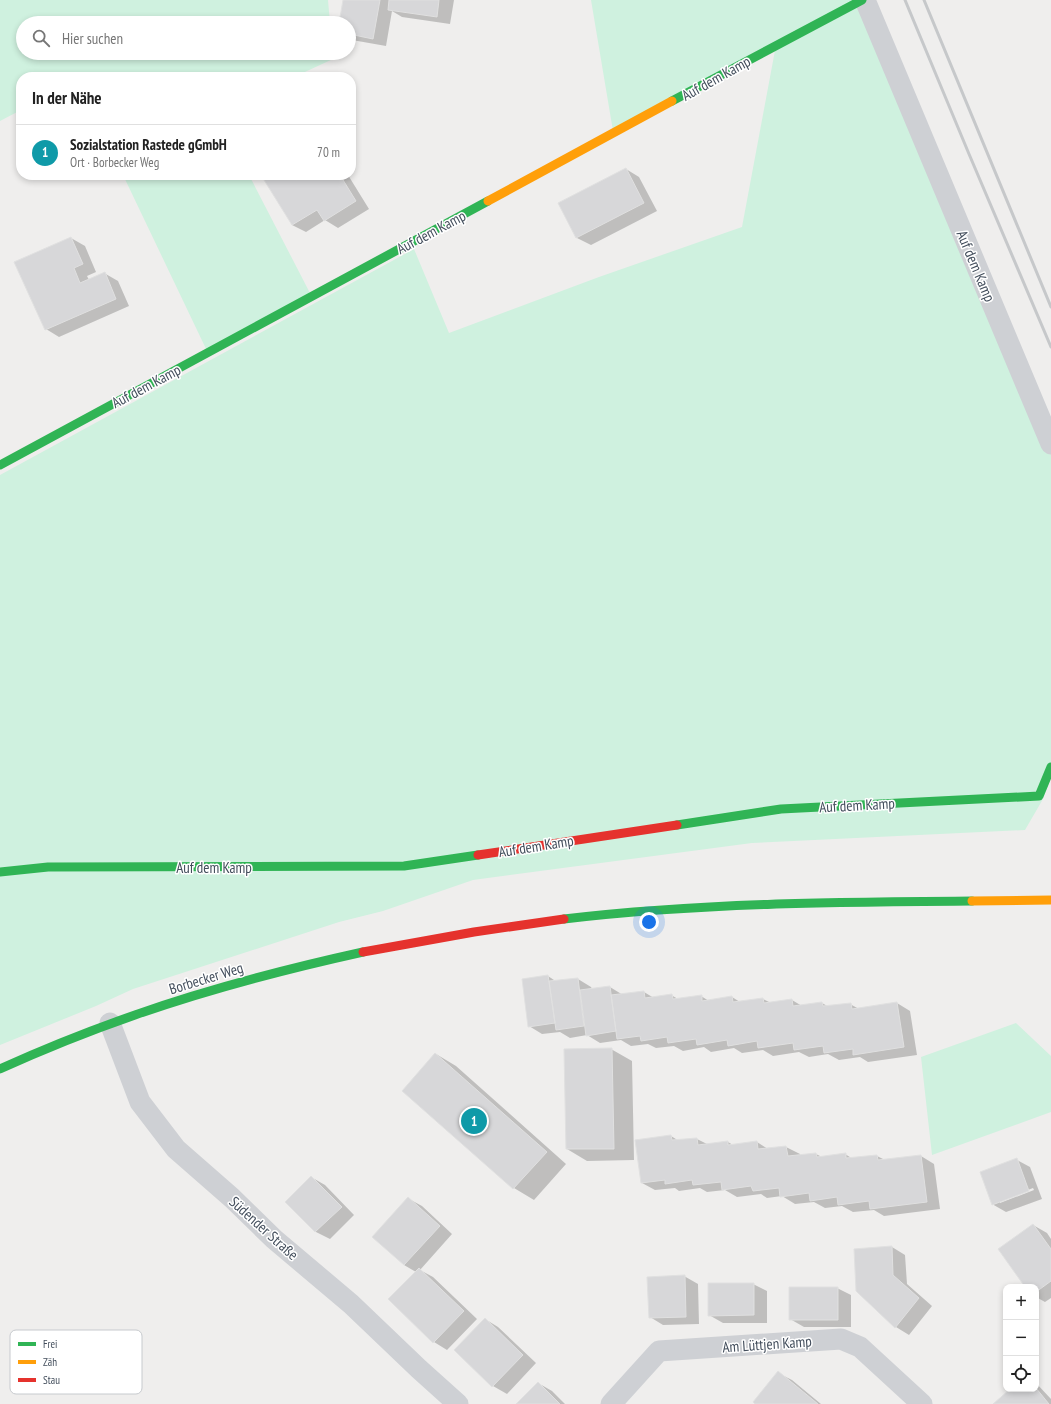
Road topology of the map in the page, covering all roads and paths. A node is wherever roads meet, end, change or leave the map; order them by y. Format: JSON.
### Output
{"nodes":[{"id":1,"x":863,"y":0,"type":"edge"},
{"id":2,"x":1051,"y":444,"type":"edge"},
{"id":3,"x":0,"y":465,"type":"edge"},
{"id":4,"x":1051,"y":767,"type":"edge"},
{"id":5,"x":0,"y":872,"type":"edge"},
{"id":6,"x":1051,"y":900,"type":"edge"},
{"id":7,"x":110,"y":1023,"type":"junction"},
{"id":8,"x":0,"y":1069,"type":"edge"},
{"id":9,"x":458,"y":1404,"type":"edge"},
{"id":10,"x":612,"y":1404,"type":"edge"},
{"id":11,"x":922,"y":1404,"type":"edge"}],
"edges":[{"from":1,"to":2,"type":"street","name":"Auf dem Kamp"},
{"from":1,"to":3,"type":"street","name":"Auf dem Kamp"},
{"from":4,"to":5,"type":"street","name":"Auf dem Kamp"},
{"from":6,"to":7,"type":"street","name":"Borbecker Weg"},
{"from":7,"to":8,"type":"street","name":"Borbecker Weg"},
{"from":7,"to":9,"type":"street","name":"Südender Straße"},
{"from":10,"to":11,"type":"street","name":"Am Lüttjen Kamp"}]}
